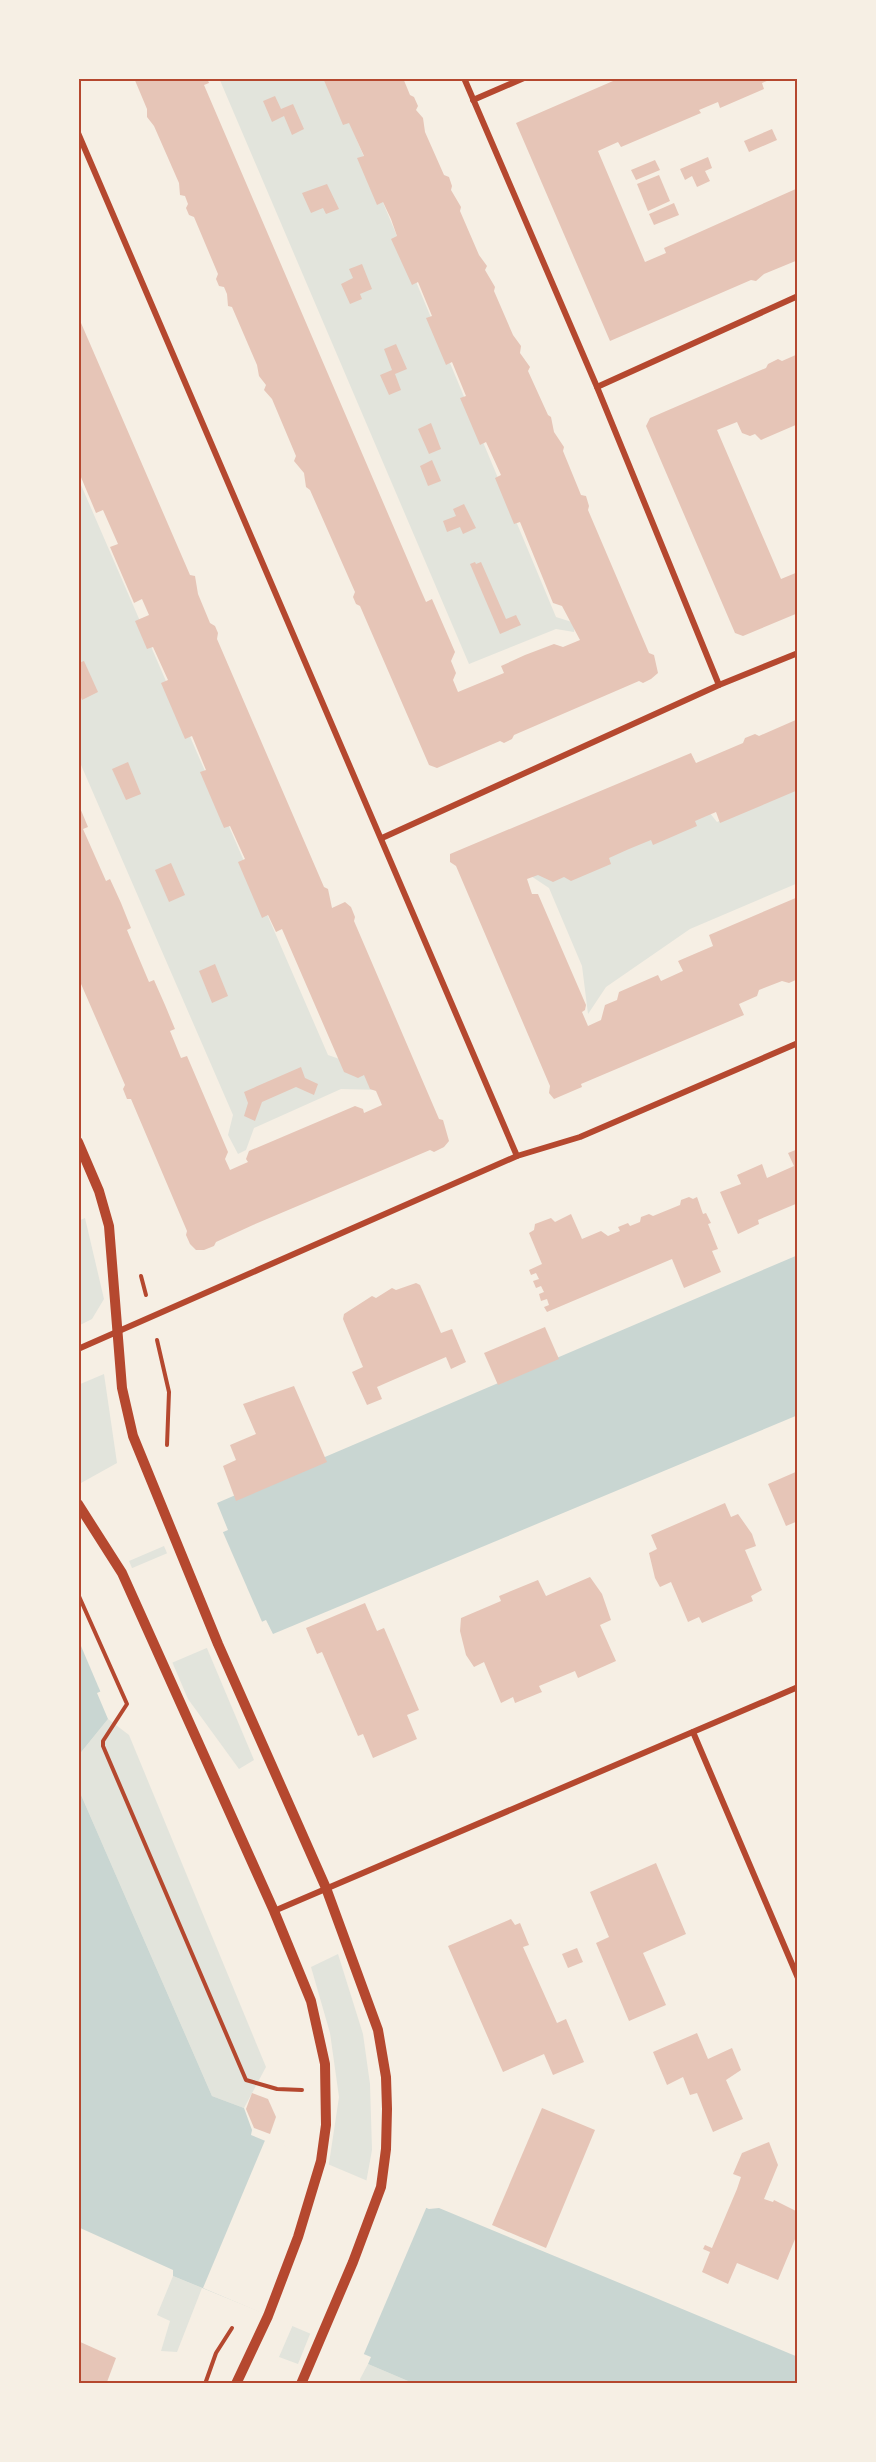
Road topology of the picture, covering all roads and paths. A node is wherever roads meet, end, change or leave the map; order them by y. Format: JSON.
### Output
{"nodes":[{"id":1,"x":464,"y":78,"type":"edge"},
{"id":2,"x":524,"y":78,"type":"edge"},
{"id":3,"x":473,"y":100,"type":"junction"},
{"id":4,"x":78,"y":133,"type":"edge"},
{"id":5,"x":798,"y":296,"type":"edge"},
{"id":6,"x":597,"y":387,"type":"junction"},
{"id":7,"x":798,"y":653,"type":"edge"},
{"id":8,"x":719,"y":685,"type":"junction"},
{"id":9,"x":382,"y":838,"type":"junction"},
{"id":10,"x":798,"y":1043,"type":"edge"},
{"id":11,"x":78,"y":1142,"type":"edge"},
{"id":12,"x":517,"y":1156,"type":"junction"},
{"id":13,"x":140,"y":1275,"type":"dead end"},
{"id":14,"x":152,"y":1316,"type":"junction"},
{"id":15,"x":117,"y":1332,"type":"junction"},
{"id":16,"x":78,"y":1349,"type":"edge"},
{"id":17,"x":168,"y":1453,"type":"dead end"},
{"id":18,"x":80,"y":1509,"type":"edge"},
{"id":19,"x":78,"y":1594,"type":"edge"},
{"id":20,"x":798,"y":1687,"type":"edge"},
{"id":21,"x":693,"y":1732,"type":"junction"},
{"id":22,"x":326,"y":1888,"type":"junction"},
{"id":23,"x":274,"y":1911,"type":"junction"},
{"id":24,"x":798,"y":1978,"type":"edge"},
{"id":25,"x":303,"y":2080,"type":"dead end"},
{"id":26,"x":305,"y":2091,"type":"junction"},
{"id":27,"x":304,"y":2101,"type":"dead end"},
{"id":28,"x":234,"y":2325,"type":"dead end"},
{"id":29,"x":205,"y":2384,"type":"edge"},
{"id":30,"x":236,"y":2384,"type":"edge"},
{"id":31,"x":301,"y":2384,"type":"edge"}],
"edges":[{"from":1,"to":3,"type":"street"},
{"from":2,"to":3,"type":"street"},
{"from":3,"to":6,"type":"street"},
{"from":4,"to":9,"type":"street"},
{"from":5,"to":6,"type":"street"},
{"from":6,"to":8,"type":"street"},
{"from":7,"to":8,"type":"street"},
{"from":8,"to":9,"type":"street"},
{"from":9,"to":12,"type":"street"},
{"from":10,"to":12,"type":"street"},
{"from":11,"to":15,"type":"street"},
{"from":12,"to":14,"type":"street"},
{"from":13,"to":14,"type":"path"},
{"from":14,"to":15,"type":"street"},
{"from":14,"to":17,"type":"path"},
{"from":15,"to":16,"type":"street"},
{"from":15,"to":22,"type":"street"},
{"from":18,"to":23,"type":"street"},
{"from":19,"to":26,"type":"path"},
{"from":20,"to":21,"type":"street"},
{"from":21,"to":22,"type":"street"},
{"from":21,"to":24,"type":"street"},
{"from":22,"to":23,"type":"street"},
{"from":22,"to":31,"type":"street"},
{"from":23,"to":30,"type":"street"},
{"from":25,"to":26,"type":"path"},
{"from":26,"to":27,"type":"path"},
{"from":28,"to":29,"type":"path"}]}
